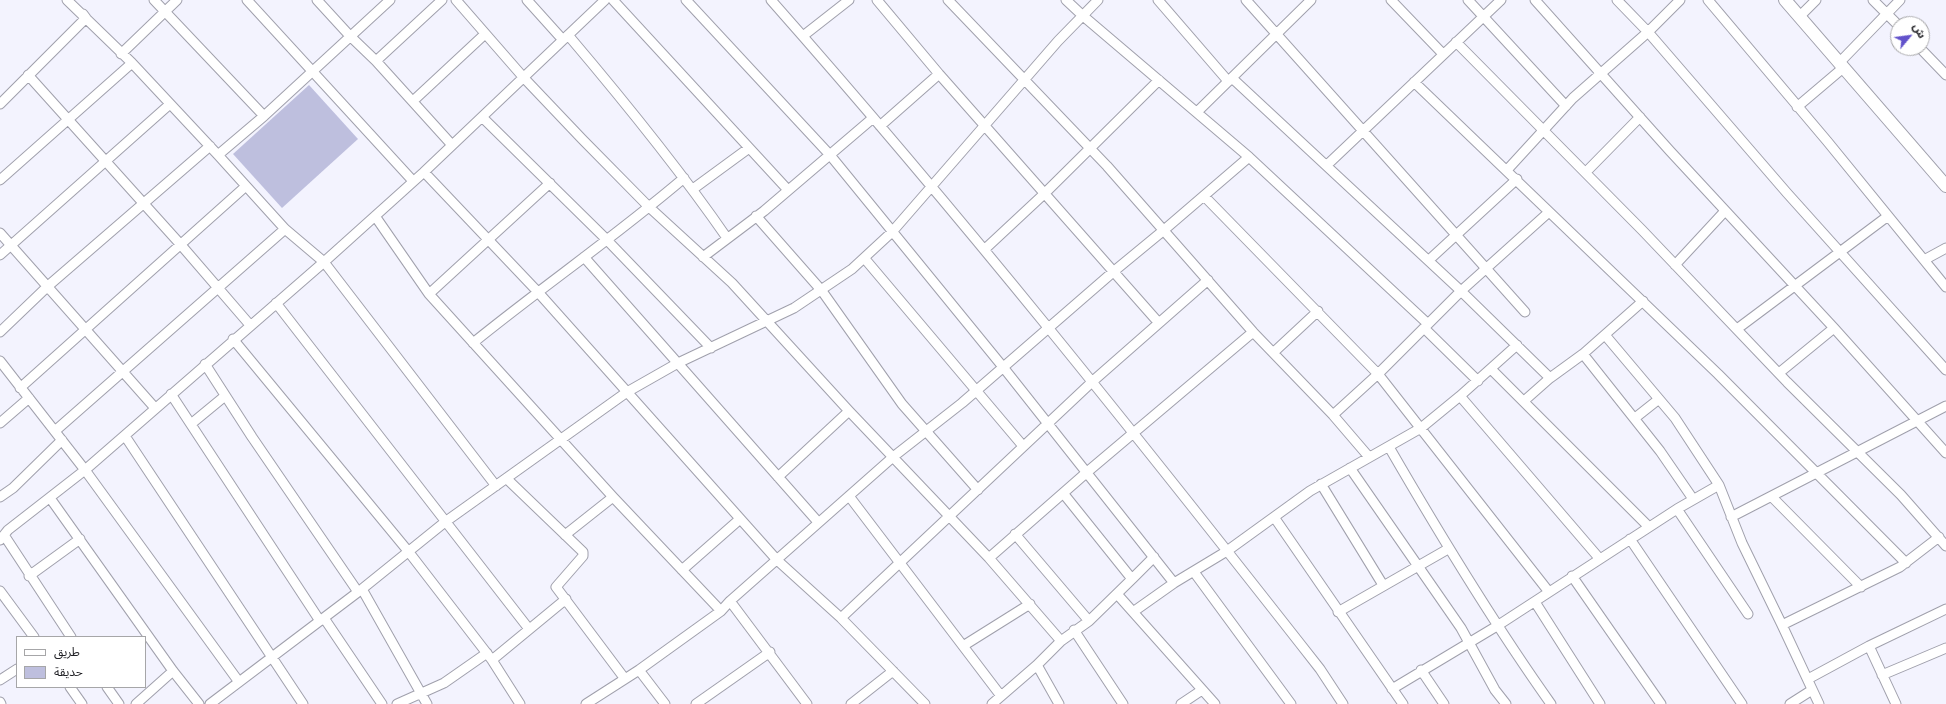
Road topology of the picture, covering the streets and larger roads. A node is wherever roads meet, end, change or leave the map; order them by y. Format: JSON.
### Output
{"nodes":[{"id":1,"x":68,"y":0,"type":"edge"},
{"id":2,"x":154,"y":0,"type":"edge"},
{"id":3,"x":177,"y":0,"type":"edge"},
{"id":4,"x":247,"y":0,"type":"edge"},
{"id":5,"x":318,"y":0,"type":"edge"},
{"id":6,"x":390,"y":0,"type":"edge"},
{"id":7,"x":442,"y":0,"type":"edge"},
{"id":8,"x":456,"y":0,"type":"edge"},
{"id":9,"x":528,"y":0,"type":"edge"},
{"id":10,"x":613,"y":0,"type":"edge"},
{"id":11,"x":686,"y":0,"type":"edge"},
{"id":12,"x":771,"y":0,"type":"edge"},
{"id":13,"x":849,"y":0,"type":"edge"},
{"id":14,"x":877,"y":0,"type":"edge"},
{"id":15,"x":948,"y":0,"type":"edge"},
{"id":16,"x":1066,"y":0,"type":"edge"},
{"id":17,"x":1098,"y":0,"type":"edge"},
{"id":18,"x":1158,"y":0,"type":"edge"},
{"id":19,"x":1246,"y":0,"type":"edge"},
{"id":20,"x":1311,"y":0,"type":"edge"},
{"id":21,"x":1391,"y":0,"type":"edge"},
{"id":22,"x":1468,"y":0,"type":"edge"},
{"id":23,"x":1501,"y":0,"type":"edge"},
{"id":24,"x":1535,"y":0,"type":"edge"},
{"id":25,"x":1617,"y":0,"type":"edge"},
{"id":26,"x":1680,"y":0,"type":"edge"},
{"id":27,"x":1708,"y":0,"type":"edge"},
{"id":28,"x":1785,"y":0,"type":"edge"},
{"id":29,"x":1816,"y":0,"type":"edge"},
{"id":30,"x":1873,"y":0,"type":"edge"},
{"id":31,"x":1900,"y":0,"type":"edge"},
{"id":32,"x":599,"y":2,"type":"edge"},
{"id":33,"x":165,"y":11,"type":"junction"},
{"id":34,"x":1887,"y":14,"type":"junction"},
{"id":35,"x":1082,"y":15,"type":"junction"},
{"id":36,"x":1484,"y":17,"type":"junction"},
{"id":37,"x":1799,"y":17,"type":"junction"},
{"id":38,"x":1890,"y":17,"type":"edge"},
{"id":39,"x":86,"y":18,"type":"junction"},
{"id":40,"x":1648,"y":32,"type":"junction"},
{"id":41,"x":485,"y":34,"type":"junction"},
{"id":42,"x":1276,"y":35,"type":"junction"},
{"id":43,"x":350,"y":36,"type":"junction"},
{"id":44,"x":803,"y":36,"type":"junction"},
{"id":45,"x":566,"y":38,"type":"junction"},
{"id":46,"x":1456,"y":42,"type":"junction"},
{"id":47,"x":121,"y":54,"type":"junction"},
{"id":48,"x":1443,"y":54,"type":"junction"},
{"id":49,"x":1928,"y":56,"type":"edge"},
{"id":50,"x":376,"y":61,"type":"junction"},
{"id":51,"x":132,"y":64,"type":"junction"},
{"id":52,"x":1841,"y":65,"type":"junction"},
{"id":53,"x":311,"y":72,"type":"junction"},
{"id":54,"x":1601,"y":73,"type":"junction"},
{"id":55,"x":939,"y":74,"type":"junction"},
{"id":56,"x":28,"y":75,"type":"junction"},
{"id":57,"x":1946,"y":75,"type":"edge"},
{"id":58,"x":524,"y":78,"type":"junction"},
{"id":59,"x":1159,"y":80,"type":"junction"},
{"id":60,"x":1230,"y":80,"type":"junction"},
{"id":61,"x":1024,"y":81,"type":"junction"},
{"id":62,"x":1414,"y":82,"type":"junction"},
{"id":63,"x":413,"y":101,"type":"junction"},
{"id":64,"x":0,"y":104,"type":"edge"},
{"id":65,"x":170,"y":104,"type":"junction"},
{"id":66,"x":1566,"y":106,"type":"junction"},
{"id":67,"x":1797,"y":107,"type":"junction"},
{"id":68,"x":1197,"y":112,"type":"junction"},
{"id":69,"x":264,"y":116,"type":"junction"},
{"id":70,"x":482,"y":117,"type":"junction"},
{"id":71,"x":1640,"y":117,"type":"junction"},
{"id":72,"x":873,"y":118,"type":"junction"},
{"id":73,"x":68,"y":120,"type":"junction"},
{"id":74,"x":880,"y":126,"type":"junction"},
{"id":75,"x":985,"y":127,"type":"junction"},
{"id":76,"x":1362,"y":131,"type":"junction"},
{"id":77,"x":1543,"y":132,"type":"junction"},
{"id":78,"x":452,"y":145,"type":"junction"},
{"id":79,"x":210,"y":146,"type":"junction"},
{"id":80,"x":1090,"y":147,"type":"junction"},
{"id":81,"x":749,"y":148,"type":"junction"},
{"id":82,"x":218,"y":155,"type":"junction"},
{"id":83,"x":830,"y":155,"type":"junction"},
{"id":84,"x":1249,"y":157,"type":"junction"},
{"id":85,"x":105,"y":163,"type":"junction"},
{"id":86,"x":1327,"y":165,"type":"junction"},
{"id":87,"x":1507,"y":170,"type":"junction"},
{"id":88,"x":424,"y":172,"type":"junction"},
{"id":89,"x":1586,"y":172,"type":"junction"},
{"id":90,"x":684,"y":178,"type":"junction"},
{"id":91,"x":1517,"y":179,"type":"junction"},
{"id":92,"x":0,"y":180,"type":"edge"},
{"id":93,"x":413,"y":181,"type":"junction"},
{"id":94,"x":550,"y":183,"type":"junction"},
{"id":95,"x":246,"y":186,"type":"junction"},
{"id":96,"x":1946,"y":186,"type":"edge"},
{"id":97,"x":932,"y":187,"type":"junction"},
{"id":98,"x":693,"y":189,"type":"junction"},
{"id":99,"x":788,"y":190,"type":"junction"},
{"id":100,"x":1044,"y":194,"type":"junction"},
{"id":101,"x":1204,"y":196,"type":"junction"},
{"id":102,"x":142,"y":203,"type":"junction"},
{"id":103,"x":650,"y":207,"type":"junction"},
{"id":104,"x":1725,"y":211,"type":"junction"},
{"id":105,"x":1549,"y":212,"type":"junction"},
{"id":106,"x":375,"y":216,"type":"junction"},
{"id":107,"x":756,"y":216,"type":"junction"},
{"id":108,"x":1888,"y":216,"type":"junction"},
{"id":109,"x":285,"y":229,"type":"junction"},
{"id":110,"x":1164,"y":230,"type":"junction"},
{"id":111,"x":892,"y":232,"type":"junction"},
{"id":112,"x":0,"y":233,"type":"edge"},
{"id":113,"x":1457,"y":235,"type":"junction"},
{"id":114,"x":727,"y":238,"type":"junction"},
{"id":115,"x":606,"y":239,"type":"junction"},
{"id":116,"x":489,"y":240,"type":"junction"},
{"id":117,"x":11,"y":245,"type":"junction"},
{"id":118,"x":181,"y":246,"type":"junction"},
{"id":119,"x":1946,"y":248,"type":"edge"},
{"id":120,"x":985,"y":249,"type":"junction"},
{"id":121,"x":1839,"y":253,"type":"junction"},
{"id":122,"x":0,"y":255,"type":"edge"},
{"id":123,"x":703,"y":256,"type":"junction"},
{"id":124,"x":584,"y":257,"type":"junction"},
{"id":125,"x":865,"y":259,"type":"junction"},
{"id":126,"x":1429,"y":260,"type":"junction"},
{"id":127,"x":1924,"y":260,"type":"junction"},
{"id":128,"x":324,"y":262,"type":"junction"},
{"id":129,"x":1675,"y":265,"type":"junction"},
{"id":130,"x":1486,"y":270,"type":"junction"},
{"id":131,"x":1113,"y":272,"type":"junction"},
{"id":132,"x":1208,"y":280,"type":"junction"},
{"id":133,"x":48,"y":286,"type":"junction"},
{"id":134,"x":1794,"y":286,"type":"junction"},
{"id":135,"x":1946,"y":287,"type":"edge"},
{"id":136,"x":218,"y":289,"type":"junction"},
{"id":137,"x":538,"y":291,"type":"junction"},
{"id":138,"x":822,"y":291,"type":"junction"},
{"id":139,"x":1462,"y":291,"type":"junction"},
{"id":140,"x":429,"y":294,"type":"junction"},
{"id":141,"x":1642,"y":301,"type":"junction"},
{"id":142,"x":276,"y":303,"type":"junction"},
{"id":143,"x":1318,"y":311,"type":"junction"},
{"id":144,"x":1525,"y":312,"type":"dead end"},
{"id":145,"x":767,"y":322,"type":"junction"},
{"id":146,"x":1158,"y":322,"type":"junction"},
{"id":147,"x":250,"y":325,"type":"junction"},
{"id":148,"x":1426,"y":326,"type":"junction"},
{"id":149,"x":1049,"y":327,"type":"junction"},
{"id":150,"x":1834,"y":328,"type":"junction"},
{"id":151,"x":86,"y":329,"type":"junction"},
{"id":152,"x":1737,"y":329,"type":"junction"},
{"id":153,"x":0,"y":332,"type":"edge"},
{"id":154,"x":1254,"y":332,"type":"junction"},
{"id":155,"x":1605,"y":335,"type":"junction"},
{"id":156,"x":233,"y":339,"type":"junction"},
{"id":157,"x":473,"y":343,"type":"junction"},
{"id":158,"x":1517,"y":345,"type":"junction"},
{"id":159,"x":711,"y":348,"type":"junction"},
{"id":160,"x":1274,"y":352,"type":"junction"},
{"id":161,"x":1584,"y":354,"type":"junction"},
{"id":162,"x":0,"y":360,"type":"edge"},
{"id":163,"x":678,"y":363,"type":"junction"},
{"id":164,"x":205,"y":364,"type":"junction"},
{"id":165,"x":1003,"y":367,"type":"junction"},
{"id":166,"x":1491,"y":369,"type":"junction"},
{"id":167,"x":1946,"y":370,"type":"edge"},
{"id":168,"x":122,"y":371,"type":"junction"},
{"id":169,"x":1779,"y":373,"type":"junction"},
{"id":170,"x":1378,"y":374,"type":"junction"},
{"id":171,"x":1550,"y":378,"type":"junction"},
{"id":172,"x":1093,"y":381,"type":"junction"},
{"id":173,"x":1478,"y":381,"type":"junction"},
{"id":174,"x":20,"y":388,"type":"junction"},
{"id":175,"x":976,"y":391,"type":"junction"},
{"id":176,"x":627,"y":392,"type":"junction"},
{"id":177,"x":171,"y":394,"type":"junction"},
{"id":178,"x":225,"y":396,"type":"junction"},
{"id":179,"x":1460,"y":396,"type":"junction"},
{"id":180,"x":29,"y":398,"type":"junction"},
{"id":181,"x":1659,"y":399,"type":"junction"},
{"id":182,"x":1524,"y":401,"type":"junction"},
{"id":183,"x":1946,"y":406,"type":"edge"},
{"id":184,"x":155,"y":408,"type":"junction"},
{"id":185,"x":849,"y":411,"type":"junction"},
{"id":186,"x":1333,"y":416,"type":"junction"},
{"id":187,"x":1635,"y":418,"type":"junction"},
{"id":188,"x":1918,"y":420,"type":"junction"},
{"id":189,"x":0,"y":423,"type":"edge"},
{"id":190,"x":191,"y":424,"type":"junction"},
{"id":191,"x":1048,"y":424,"type":"junction"},
{"id":192,"x":1421,"y":428,"type":"junction"},
{"id":193,"x":55,"y":431,"type":"junction"},
{"id":194,"x":925,"y":432,"type":"junction"},
{"id":195,"x":1134,"y":432,"type":"junction"},
{"id":196,"x":125,"y":436,"type":"junction"},
{"id":197,"x":562,"y":439,"type":"junction"},
{"id":198,"x":62,"y":440,"type":"junction"},
{"id":199,"x":1023,"y":446,"type":"junction"},
{"id":200,"x":1389,"y":447,"type":"junction"},
{"id":201,"x":1857,"y":452,"type":"junction"},
{"id":202,"x":1946,"y":453,"type":"edge"},
{"id":203,"x":893,"y":457,"type":"junction"},
{"id":204,"x":1369,"y":457,"type":"junction"},
{"id":205,"x":1350,"y":468,"type":"junction"},
{"id":206,"x":85,"y":470,"type":"junction"},
{"id":207,"x":1086,"y":473,"type":"junction"},
{"id":208,"x":1817,"y":474,"type":"junction"},
{"id":209,"x":778,"y":477,"type":"junction"},
{"id":210,"x":507,"y":479,"type":"junction"},
{"id":211,"x":1321,"y":484,"type":"junction"},
{"id":212,"x":1719,"y":485,"type":"junction"},
{"id":213,"x":496,"y":486,"type":"junction"},
{"id":214,"x":978,"y":490,"type":"junction"},
{"id":215,"x":1063,"y":493,"type":"junction"},
{"id":216,"x":849,"y":496,"type":"junction"},
{"id":217,"x":0,"y":497,"type":"edge"},
{"id":218,"x":613,"y":497,"type":"junction"},
{"id":219,"x":1772,"y":497,"type":"junction"},
{"id":220,"x":50,"y":498,"type":"junction"},
{"id":221,"x":1694,"y":499,"type":"junction"},
{"id":222,"x":1677,"y":509,"type":"junction"},
{"id":223,"x":950,"y":517,"type":"junction"},
{"id":224,"x":1274,"y":517,"type":"junction"},
{"id":225,"x":1731,"y":517,"type":"junction"},
{"id":226,"x":740,"y":519,"type":"junction"},
{"id":227,"x":445,"y":522,"type":"junction"},
{"id":228,"x":818,"y":522,"type":"junction"},
{"id":229,"x":1649,"y":527,"type":"junction"},
{"id":230,"x":565,"y":534,"type":"junction"},
{"id":231,"x":1016,"y":534,"type":"junction"},
{"id":232,"x":1939,"y":537,"type":"junction"},
{"id":233,"x":2,"y":538,"type":"edge"},
{"id":234,"x":80,"y":539,"type":"junction"},
{"id":235,"x":1630,"y":539,"type":"junction"},
{"id":236,"x":1946,"y":546,"type":"edge"},
{"id":237,"x":1448,"y":548,"type":"junction"},
{"id":238,"x":1227,"y":551,"type":"junction"},
{"id":239,"x":408,"y":552,"type":"junction"},
{"id":240,"x":1154,"y":557,"type":"junction"},
{"id":241,"x":989,"y":558,"type":"junction"},
{"id":242,"x":1599,"y":558,"type":"junction"},
{"id":243,"x":777,"y":560,"type":"junction"},
{"id":244,"x":900,"y":562,"type":"junction"},
{"id":245,"x":1906,"y":563,"type":"junction"},
{"id":246,"x":1417,"y":566,"type":"junction"},
{"id":247,"x":682,"y":570,"type":"junction"},
{"id":248,"x":1194,"y":572,"type":"junction"},
{"id":249,"x":29,"y":576,"type":"junction"},
{"id":250,"x":1572,"y":576,"type":"junction"},
{"id":251,"x":1132,"y":580,"type":"junction"},
{"id":252,"x":1174,"y":583,"type":"junction"},
{"id":253,"x":1383,"y":585,"type":"junction"},
{"id":254,"x":1861,"y":587,"type":"junction"},
{"id":255,"x":360,"y":590,"type":"junction"},
{"id":256,"x":0,"y":591,"type":"edge"},
{"id":257,"x":1549,"y":592,"type":"junction"},
{"id":258,"x":1117,"y":594,"type":"junction"},
{"id":259,"x":566,"y":599,"type":"junction"},
{"id":260,"x":730,"y":601,"type":"junction"},
{"id":261,"x":1534,"y":602,"type":"junction"},
{"id":262,"x":1030,"y":604,"type":"junction"},
{"id":263,"x":1946,"y":609,"type":"edge"},
{"id":264,"x":721,"y":611,"type":"junction"},
{"id":265,"x":1134,"y":612,"type":"junction"},
{"id":266,"x":1338,"y":612,"type":"junction"},
{"id":267,"x":1748,"y":614,"type":"dead end"},
{"id":268,"x":841,"y":618,"type":"junction"},
{"id":269,"x":322,"y":619,"type":"junction"},
{"id":270,"x":1088,"y":621,"type":"junction"},
{"id":271,"x":1782,"y":624,"type":"junction"},
{"id":272,"x":1497,"y":626,"type":"junction"},
{"id":273,"x":529,"y":629,"type":"junction"},
{"id":274,"x":1074,"y":630,"type":"junction"},
{"id":275,"x":33,"y":636,"type":"edge"},
{"id":276,"x":70,"y":636,"type":"edge"},
{"id":277,"x":1061,"y":641,"type":"junction"},
{"id":278,"x":1469,"y":642,"type":"junction"},
{"id":279,"x":963,"y":646,"type":"junction"},
{"id":280,"x":1869,"y":646,"type":"junction"},
{"id":281,"x":1946,"y":648,"type":"edge"},
{"id":282,"x":770,"y":652,"type":"junction"},
{"id":283,"x":272,"y":657,"type":"junction"},
{"id":284,"x":490,"y":657,"type":"junction"},
{"id":285,"x":1037,"y":665,"type":"junction"},
{"id":286,"x":16,"y":670,"type":"edge"},
{"id":287,"x":639,"y":670,"type":"junction"},
{"id":288,"x":1421,"y":670,"type":"junction"},
{"id":289,"x":893,"y":671,"type":"junction"},
{"id":290,"x":174,"y":672,"type":"junction"},
{"id":291,"x":1882,"y":675,"type":"junction"},
{"id":292,"x":625,"y":679,"type":"junction"},
{"id":293,"x":1808,"y":679,"type":"junction"},
{"id":294,"x":0,"y":680,"type":"edge"},
{"id":295,"x":239,"y":682,"type":"junction"},
{"id":296,"x":71,"y":688,"type":"edge"},
{"id":297,"x":108,"y":688,"type":"edge"},
{"id":298,"x":1392,"y":689,"type":"junction"},
{"id":299,"x":1202,"y":690,"type":"junction"},
{"id":300,"x":1812,"y":690,"type":"junction"},
{"id":301,"x":421,"y":695,"type":"junction"},
{"id":302,"x":1001,"y":696,"type":"junction"},
{"id":303,"x":82,"y":704,"type":"edge"},
{"id":304,"x":119,"y":704,"type":"edge"},
{"id":305,"x":136,"y":704,"type":"edge"},
{"id":306,"x":199,"y":704,"type":"edge"},
{"id":307,"x":210,"y":704,"type":"edge"},
{"id":308,"x":303,"y":704,"type":"edge"},
{"id":309,"x":382,"y":704,"type":"edge"},
{"id":310,"x":398,"y":704,"type":"edge"},
{"id":311,"x":427,"y":704,"type":"edge"},
{"id":312,"x":520,"y":704,"type":"edge"},
{"id":313,"x":586,"y":704,"type":"edge"},
{"id":314,"x":665,"y":704,"type":"edge"},
{"id":315,"x":696,"y":704,"type":"edge"},
{"id":316,"x":807,"y":704,"type":"edge"},
{"id":317,"x":851,"y":704,"type":"edge"},
{"id":318,"x":925,"y":704,"type":"edge"},
{"id":319,"x":992,"y":704,"type":"edge"},
{"id":320,"x":1059,"y":704,"type":"edge"},
{"id":321,"x":1123,"y":704,"type":"edge"},
{"id":322,"x":1181,"y":704,"type":"edge"},
{"id":323,"x":1215,"y":704,"type":"edge"},
{"id":324,"x":1291,"y":704,"type":"edge"},
{"id":325,"x":1343,"y":704,"type":"edge"},
{"id":326,"x":1403,"y":704,"type":"edge"},
{"id":327,"x":1444,"y":704,"type":"edge"},
{"id":328,"x":1506,"y":704,"type":"edge"},
{"id":329,"x":1551,"y":704,"type":"edge"},
{"id":330,"x":1600,"y":704,"type":"edge"},
{"id":331,"x":1661,"y":704,"type":"edge"},
{"id":332,"x":1742,"y":704,"type":"edge"},
{"id":333,"x":1790,"y":704,"type":"edge"},
{"id":334,"x":1819,"y":704,"type":"edge"},
{"id":335,"x":1896,"y":704,"type":"edge"}],
"edges":[{"from":1,"to":39,"type":"street"},
{"from":2,"to":33,"type":"street"},
{"from":3,"to":33,"type":"street"},
{"from":4,"to":53,"type":"street"},
{"from":5,"to":43,"type":"street"},
{"from":6,"to":43,"type":"street"},
{"from":7,"to":50,"type":"street"},
{"from":8,"to":41,"type":"street"},
{"from":9,"to":45,"type":"street"},
{"from":10,"to":81,"type":"street"},
{"from":11,"to":83,"type":"street"},
{"from":12,"to":44,"type":"street"},
{"from":13,"to":44,"type":"street"},
{"from":14,"to":55,"type":"street"},
{"from":15,"to":61,"type":"street"},
{"from":16,"to":35,"type":"street"},
{"from":17,"to":35,"type":"street"},
{"from":18,"to":60,"type":"street"},
{"from":19,"to":42,"type":"street"},
{"from":20,"to":42,"type":"street"},
{"from":21,"to":48,"type":"street"},
{"from":22,"to":36,"type":"street"},
{"from":23,"to":36,"type":"street"},
{"from":24,"to":54,"type":"street"},
{"from":25,"to":40,"type":"street"},
{"from":26,"to":40,"type":"street"},
{"from":27,"to":67,"type":"street"},
{"from":28,"to":37,"type":"street"},
{"from":29,"to":37,"type":"street"},
{"from":30,"to":34,"type":"street"},
{"from":31,"to":34,"type":"street"},
{"from":32,"to":45,"type":"street"},
{"from":33,"to":47,"type":"street"},
{"from":33,"to":69,"type":"street"},
{"from":34,"to":38,"type":"street"},
{"from":34,"to":52,"type":"street"},
{"from":35,"to":59,"type":"street"},
{"from":35,"to":61,"type":"street"},
{"from":36,"to":46,"type":"street"},
{"from":36,"to":66,"type":"street"},
{"from":37,"to":52,"type":"street"},
{"from":39,"to":47,"type":"street"},
{"from":39,"to":56,"type":"street"},
{"from":40,"to":54,"type":"street"},
{"from":40,"to":121,"type":"street"},
{"from":41,"to":58,"type":"street"},
{"from":41,"to":63,"type":"street"},
{"from":42,"to":60,"type":"street"},
{"from":42,"to":76,"type":"street"},
{"from":43,"to":50,"type":"street"},
{"from":43,"to":53,"type":"street"},
{"from":44,"to":72,"type":"street"},
{"from":45,"to":58,"type":"street"},
{"from":45,"to":90,"type":"street"},
{"from":46,"to":48,"type":"street"},
{"from":46,"to":77,"type":"street"},
{"from":47,"to":51,"type":"street"},
{"from":48,"to":62,"type":"street"},
{"from":49,"to":57,"type":"street"},
{"from":50,"to":63,"type":"street"},
{"from":51,"to":65,"type":"street"},
{"from":51,"to":73,"type":"street"},
{"from":52,"to":67,"type":"street"},
{"from":52,"to":96,"type":"street"},
{"from":53,"to":69,"type":"street"},
{"from":53,"to":93,"type":"street"},
{"from":54,"to":66,"type":"street"},
{"from":54,"to":71,"type":"street"},
{"from":55,"to":74,"type":"street"},
{"from":55,"to":75,"type":"street"},
{"from":56,"to":64,"type":"street"},
{"from":56,"to":73,"type":"street"},
{"from":58,"to":70,"type":"street"},
{"from":58,"to":103,"type":"street"},
{"from":59,"to":68,"type":"street"},
{"from":59,"to":80,"type":"street"},
{"from":60,"to":68,"type":"street"},
{"from":60,"to":86,"type":"street"},
{"from":61,"to":75,"type":"street"},
{"from":61,"to":80,"type":"street"},
{"from":62,"to":76,"type":"street"},
{"from":62,"to":87,"type":"street"},
{"from":63,"to":78,"type":"street"},
{"from":65,"to":79,"type":"street"},
{"from":65,"to":85,"type":"street"},
{"from":66,"to":77,"type":"street"},
{"from":67,"to":108,"type":"street"},
{"from":68,"to":84,"type":"street"},
{"from":69,"to":82,"type":"street"},
{"from":70,"to":78,"type":"street"},
{"from":70,"to":94,"type":"street"},
{"from":71,"to":89,"type":"street"},
{"from":71,"to":104,"type":"street"},
{"from":72,"to":74,"type":"street"},
{"from":72,"to":83,"type":"street"},
{"from":73,"to":85,"type":"street"},
{"from":73,"to":92,"type":"street"},
{"from":74,"to":97,"type":"street"},
{"from":75,"to":97,"type":"street"},
{"from":75,"to":100,"type":"street"},
{"from":76,"to":86,"type":"street"},
{"from":76,"to":113,"type":"street"},
{"from":77,"to":87,"type":"street"},
{"from":77,"to":89,"type":"street"},
{"from":78,"to":88,"type":"street"},
{"from":79,"to":82,"type":"street"},
{"from":79,"to":102,"type":"street"},
{"from":80,"to":100,"type":"street"},
{"from":80,"to":110,"type":"street"},
{"from":81,"to":98,"type":"street"},
{"from":81,"to":99,"type":"street"},
{"from":82,"to":95,"type":"street"},
{"from":83,"to":99,"type":"street"},
{"from":83,"to":111,"type":"street"},
{"from":84,"to":101,"type":"street"},
{"from":84,"to":148,"type":"street"},
{"from":85,"to":102,"type":"street"},
{"from":85,"to":117,"type":"street"},
{"from":86,"to":126,"type":"street"},
{"from":87,"to":91,"type":"street"},
{"from":88,"to":93,"type":"street"},
{"from":88,"to":116,"type":"street"},
{"from":89,"to":129,"type":"street"},
{"from":90,"to":98,"type":"street"},
{"from":90,"to":103,"type":"street"},
{"from":91,"to":105,"type":"street"},
{"from":91,"to":113,"type":"street"},
{"from":93,"to":106,"type":"street"},
{"from":94,"to":115,"type":"street"},
{"from":94,"to":116,"type":"street"},
{"from":95,"to":109,"type":"street"},
{"from":95,"to":118,"type":"street"},
{"from":97,"to":111,"type":"street"},
{"from":97,"to":120,"type":"street"},
{"from":98,"to":114,"type":"street"},
{"from":99,"to":107,"type":"street"},
{"from":100,"to":120,"type":"street"},
{"from":100,"to":131,"type":"street"},
{"from":101,"to":110,"type":"street"},
{"from":101,"to":143,"type":"street"},
{"from":102,"to":118,"type":"street"},
{"from":102,"to":133,"type":"street"},
{"from":103,"to":115,"type":"street"},
{"from":103,"to":123,"type":"street"},
{"from":104,"to":129,"type":"street"},
{"from":104,"to":134,"type":"street"},
{"from":105,"to":130,"type":"street"},
{"from":105,"to":141,"type":"street"},
{"from":106,"to":128,"type":"street"},
{"from":106,"to":140,"type":"street"},
{"from":107,"to":114,"type":"street"},
{"from":107,"to":138,"type":"street"},
{"from":108,"to":121,"type":"street"},
{"from":108,"to":127,"type":"street"},
{"from":109,"to":128,"type":"street"},
{"from":109,"to":136,"type":"street"},
{"from":110,"to":131,"type":"street"},
{"from":110,"to":132,"type":"street"},
{"from":111,"to":125,"type":"street"},
{"from":111,"to":165,"type":"street"},
{"from":112,"to":117,"type":"street"},
{"from":113,"to":126,"type":"street"},
{"from":113,"to":130,"type":"street"},
{"from":114,"to":123,"type":"street"},
{"from":115,"to":124,"type":"street"},
{"from":115,"to":159,"type":"street"},
{"from":116,"to":137,"type":"street"},
{"from":116,"to":140,"type":"street"},
{"from":117,"to":122,"type":"street"},
{"from":117,"to":133,"type":"street"},
{"from":118,"to":136,"type":"street"},
{"from":118,"to":151,"type":"street"},
{"from":119,"to":127,"type":"street"},
{"from":120,"to":149,"type":"street"},
{"from":121,"to":134,"type":"street"},
{"from":121,"to":167,"type":"street"},
{"from":123,"to":145,"type":"street"},
{"from":124,"to":137,"type":"street"},
{"from":124,"to":163,"type":"street"},
{"from":125,"to":138,"type":"street"},
{"from":125,"to":175,"type":"street"},
{"from":126,"to":139,"type":"street"},
{"from":127,"to":135,"type":"street"},
{"from":128,"to":142,"type":"street"},
{"from":128,"to":213,"type":"street"},
{"from":129,"to":152,"type":"street"},
{"from":130,"to":139,"type":"street"},
{"from":130,"to":144,"type":"street"},
{"from":131,"to":146,"type":"street"},
{"from":131,"to":149,"type":"street"},
{"from":132,"to":146,"type":"street"},
{"from":132,"to":154,"type":"street"},
{"from":133,"to":151,"type":"street"},
{"from":133,"to":153,"type":"street"},
{"from":134,"to":150,"type":"street"},
{"from":134,"to":152,"type":"street"},
{"from":136,"to":147,"type":"street"},
{"from":136,"to":168,"type":"street"},
{"from":137,"to":157,"type":"street"},
{"from":137,"to":176,"type":"street"},
{"from":138,"to":145,"type":"street"},
{"from":138,"to":194,"type":"street"},
{"from":139,"to":148,"type":"street"},
{"from":139,"to":158,"type":"street"},
{"from":140,"to":157,"type":"street"},
{"from":141,"to":155,"type":"street"},
{"from":141,"to":208,"type":"street"},
{"from":142,"to":147,"type":"street"},
{"from":142,"to":227,"type":"street"},
{"from":143,"to":160,"type":"street"},
{"from":143,"to":170,"type":"street"},
{"from":145,"to":159,"type":"street"},
{"from":145,"to":185,"type":"street"},
{"from":146,"to":172,"type":"street"},
{"from":147,"to":156,"type":"street"},
{"from":148,"to":170,"type":"street"},
{"from":148,"to":173,"type":"street"},
{"from":149,"to":165,"type":"street"},
{"from":149,"to":172,"type":"street"},
{"from":150,"to":169,"type":"street"},
{"from":150,"to":188,"type":"street"},
{"from":151,"to":168,"type":"street"},
{"from":151,"to":174,"type":"street"},
{"from":152,"to":169,"type":"street"},
{"from":154,"to":160,"type":"street"},
{"from":154,"to":195,"type":"street"},
{"from":155,"to":161,"type":"street"},
{"from":155,"to":181,"type":"street"},
{"from":156,"to":164,"type":"street"},
{"from":156,"to":239,"type":"street"},
{"from":157,"to":197,"type":"street"},
{"from":158,"to":166,"type":"street"},
{"from":158,"to":171,"type":"street"},
{"from":159,"to":163,"type":"street"},
{"from":160,"to":186,"type":"street"},
{"from":161,"to":171,"type":"street"},
{"from":161,"to":187,"type":"street"},
{"from":162,"to":174,"type":"street"},
{"from":163,"to":176,"type":"street"},
{"from":163,"to":209,"type":"street"},
{"from":164,"to":177,"type":"street"},
{"from":164,"to":178,"type":"street"},
{"from":165,"to":175,"type":"street"},
{"from":165,"to":191,"type":"street"},
{"from":166,"to":173,"type":"street"},
{"from":166,"to":182,"type":"street"},
{"from":168,"to":184,"type":"street"},
{"from":168,"to":193,"type":"street"},
{"from":169,"to":201,"type":"street"},
{"from":170,"to":186,"type":"street"},
{"from":170,"to":192,"type":"street"},
{"from":171,"to":182,"type":"street"},
{"from":172,"to":191,"type":"street"},
{"from":172,"to":195,"type":"street"},
{"from":173,"to":179,"type":"street"},
{"from":174,"to":180,"type":"street"},
{"from":175,"to":194,"type":"street"},
{"from":175,"to":199,"type":"street"},
{"from":176,"to":197,"type":"street"},
{"from":176,"to":226,"type":"street"},
{"from":177,"to":184,"type":"street"},
{"from":177,"to":190,"type":"street"},
{"from":178,"to":190,"type":"street"},
{"from":178,"to":255,"type":"street"},
{"from":179,"to":192,"type":"street"},
{"from":179,"to":242,"type":"street"},
{"from":180,"to":189,"type":"street"},
{"from":180,"to":193,"type":"street"},
{"from":181,"to":187,"type":"street"},
{"from":181,"to":212,"type":"street"},
{"from":182,"to":229,"type":"street"},
{"from":183,"to":188,"type":"street"},
{"from":184,"to":196,"type":"street"},
{"from":185,"to":203,"type":"street"},
{"from":185,"to":209,"type":"street"},
{"from":186,"to":204,"type":"street"},
{"from":187,"to":221,"type":"street"},
{"from":188,"to":201,"type":"street"},
{"from":188,"to":202,"type":"street"},
{"from":190,"to":269,"type":"street"},
{"from":191,"to":199,"type":"street"},
{"from":191,"to":207,"type":"street"},
{"from":192,"to":200,"type":"street"},
{"from":192,"to":257,"type":"street"},
{"from":193,"to":198,"type":"street"},
{"from":194,"to":203,"type":"street"},
{"from":194,"to":214,"type":"street"},
{"from":195,"to":207,"type":"street"},
{"from":195,"to":238,"type":"street"},
{"from":196,"to":206,"type":"street"},
{"from":196,"to":283,"type":"street"},
{"from":197,"to":210,"type":"street"},
{"from":197,"to":218,"type":"street"},
{"from":198,"to":206,"type":"street"},
{"from":198,"to":217,"type":"street"},
{"from":199,"to":214,"type":"street"},
{"from":200,"to":204,"type":"street"},
{"from":200,"to":237,"type":"street"},
{"from":201,"to":208,"type":"street"},
{"from":201,"to":232,"type":"street"},
{"from":203,"to":216,"type":"street"},
{"from":203,"to":223,"type":"street"},
{"from":204,"to":205,"type":"street"},
{"from":205,"to":211,"type":"street"},
{"from":205,"to":246,"type":"street"},
{"from":206,"to":220,"type":"street"},
{"from":206,"to":295,"type":"street"},
{"from":207,"to":215,"type":"street"},
{"from":207,"to":240,"type":"street"},
{"from":208,"to":219,"type":"street"},
{"from":208,"to":245,"type":"street"},
{"from":209,"to":228,"type":"street"},
{"from":210,"to":213,"type":"street"},
{"from":210,"to":230,"type":"street"},
{"from":211,"to":224,"type":"street"},
{"from":211,"to":253,"type":"street"},
{"from":212,"to":221,"type":"street"},
{"from":212,"to":225,"type":"street"},
{"from":213,"to":227,"type":"street"},
{"from":214,"to":223,"type":"street"},
{"from":215,"to":231,"type":"street"},
{"from":215,"to":251,"type":"street"},
{"from":216,"to":228,"type":"street"},
{"from":216,"to":244,"type":"street"},
{"from":218,"to":230,"type":"street"},
{"from":218,"to":247,"type":"street"},
{"from":219,"to":225,"type":"street"},
{"from":219,"to":254,"type":"street"},
{"from":220,"to":233,"type":"street"},
{"from":220,"to":234,"type":"street"},
{"from":221,"to":222,"type":"street"},
{"from":222,"to":229,"type":"street"},
{"from":222,"to":267,"type":"street"},
{"from":223,"to":241,"type":"street"},
{"from":223,"to":244,"type":"street"},
{"from":224,"to":238,"type":"street"},
{"from":224,"to":266,"type":"street"},
{"from":225,"to":271,"type":"street"},
{"from":226,"to":243,"type":"street"},
{"from":226,"to":247,"type":"street"},
{"from":227,"to":239,"type":"street"},
{"from":227,"to":273,"type":"street"},
{"from":228,"to":243,"type":"street"},
{"from":229,"to":235,"type":"street"},
{"from":230,"to":259,"type":"street"},
{"from":231,"to":241,"type":"street"},
{"from":231,"to":270,"type":"street"},
{"from":232,"to":236,"type":"street"},
{"from":232,"to":245,"type":"street"},
{"from":233,"to":249,"type":"street"},
{"from":234,"to":249,"type":"street"},
{"from":234,"to":290,"type":"street"},
{"from":235,"to":242,"type":"street"},
{"from":235,"to":332,"type":"street"},
{"from":237,"to":246,"type":"street"},
{"from":237,"to":272,"type":"street"},
{"from":238,"to":248,"type":"street"},
{"from":238,"to":325,"type":"street"},
{"from":239,"to":255,"type":"street"},
{"from":239,"to":284,"type":"street"},
{"from":240,"to":251,"type":"street"},
{"from":240,"to":252,"type":"street"},
{"from":241,"to":262,"type":"street"},
{"from":242,"to":250,"type":"street"},
{"from":243,"to":260,"type":"street"},
{"from":243,"to":268,"type":"street"},
{"from":244,"to":268,"type":"street"},
{"from":244,"to":279,"type":"street"},
{"from":245,"to":254,"type":"street"},
{"from":246,"to":253,"type":"street"},
{"from":246,"to":278,"type":"street"},
{"from":247,"to":264,"type":"street"},
{"from":248,"to":252,"type":"street"},
{"from":248,"to":324,"type":"street"},
{"from":249,"to":276,"type":"street"},
{"from":250,"to":257,"type":"street"},
{"from":250,"to":331,"type":"street"},
{"from":251,"to":258,"type":"street"},
{"from":252,"to":265,"type":"street"},
{"from":253,"to":266,"type":"street"},
{"from":254,"to":271,"type":"street"},
{"from":255,"to":269,"type":"street"},
{"from":255,"to":301,"type":"street"},
{"from":256,"to":275,"type":"street"},
{"from":257,"to":261,"type":"street"},
{"from":258,"to":265,"type":"street"},
{"from":258,"to":270,"type":"street"},
{"from":259,"to":273,"type":"street"},
{"from":259,"to":292,"type":"street"},
{"from":260,"to":264,"type":"street"},
{"from":260,"to":282,"type":"street"},
{"from":261,"to":272,"type":"street"},
{"from":261,"to":330,"type":"street"},
{"from":262,"to":277,"type":"street"},
{"from":262,"to":279,"type":"street"},
{"from":263,"to":280,"type":"street"},
{"from":264,"to":287,"type":"street"},
{"from":265,"to":299,"type":"street"},
{"from":266,"to":298,"type":"street"},
{"from":268,"to":289,"type":"street"},
{"from":269,"to":283,"type":"street"},
{"from":269,"to":309,"type":"street"},
{"from":270,"to":274,"type":"street"},
{"from":271,"to":293,"type":"street"},
{"from":272,"to":278,"type":"street"},
{"from":272,"to":329,"type":"street"},
{"from":273,"to":284,"type":"street"},
{"from":274,"to":277,"type":"street"},
{"from":274,"to":321,"type":"street"},
{"from":277,"to":285,"type":"street"},
{"from":278,"to":288,"type":"street"},
{"from":278,"to":328,"type":"street"},
{"from":279,"to":302,"type":"street"},
{"from":280,"to":291,"type":"street"},
{"from":280,"to":293,"type":"street"},
{"from":281,"to":291,"type":"street"},
{"from":282,"to":315,"type":"street"},
{"from":282,"to":316,"type":"street"},
{"from":283,"to":295,"type":"street"},
{"from":283,"to":308,"type":"street"},
{"from":284,"to":301,"type":"street"},
{"from":284,"to":312,"type":"street"},
{"from":285,"to":302,"type":"street"},
{"from":285,"to":320,"type":"street"},
{"from":286,"to":294,"type":"street"},
{"from":287,"to":292,"type":"street"},
{"from":287,"to":314,"type":"street"},
{"from":288,"to":298,"type":"street"},
{"from":288,"to":327,"type":"street"},
{"from":289,"to":317,"type":"street"},
{"from":289,"to":318,"type":"street"},
{"from":290,"to":305,"type":"street"},
{"from":290,"to":306,"type":"street"},
{"from":291,"to":335,"type":"street"},
{"from":292,"to":313,"type":"street"},
{"from":293,"to":300,"type":"street"},
{"from":295,"to":307,"type":"street"},
{"from":296,"to":303,"type":"street"},
{"from":297,"to":304,"type":"street"},
{"from":298,"to":326,"type":"street"},
{"from":299,"to":322,"type":"street"},
{"from":299,"to":323,"type":"street"},
{"from":300,"to":333,"type":"street"},
{"from":300,"to":334,"type":"street"},
{"from":301,"to":310,"type":"street"},
{"from":301,"to":311,"type":"street"},
{"from":302,"to":319,"type":"street"}]}
